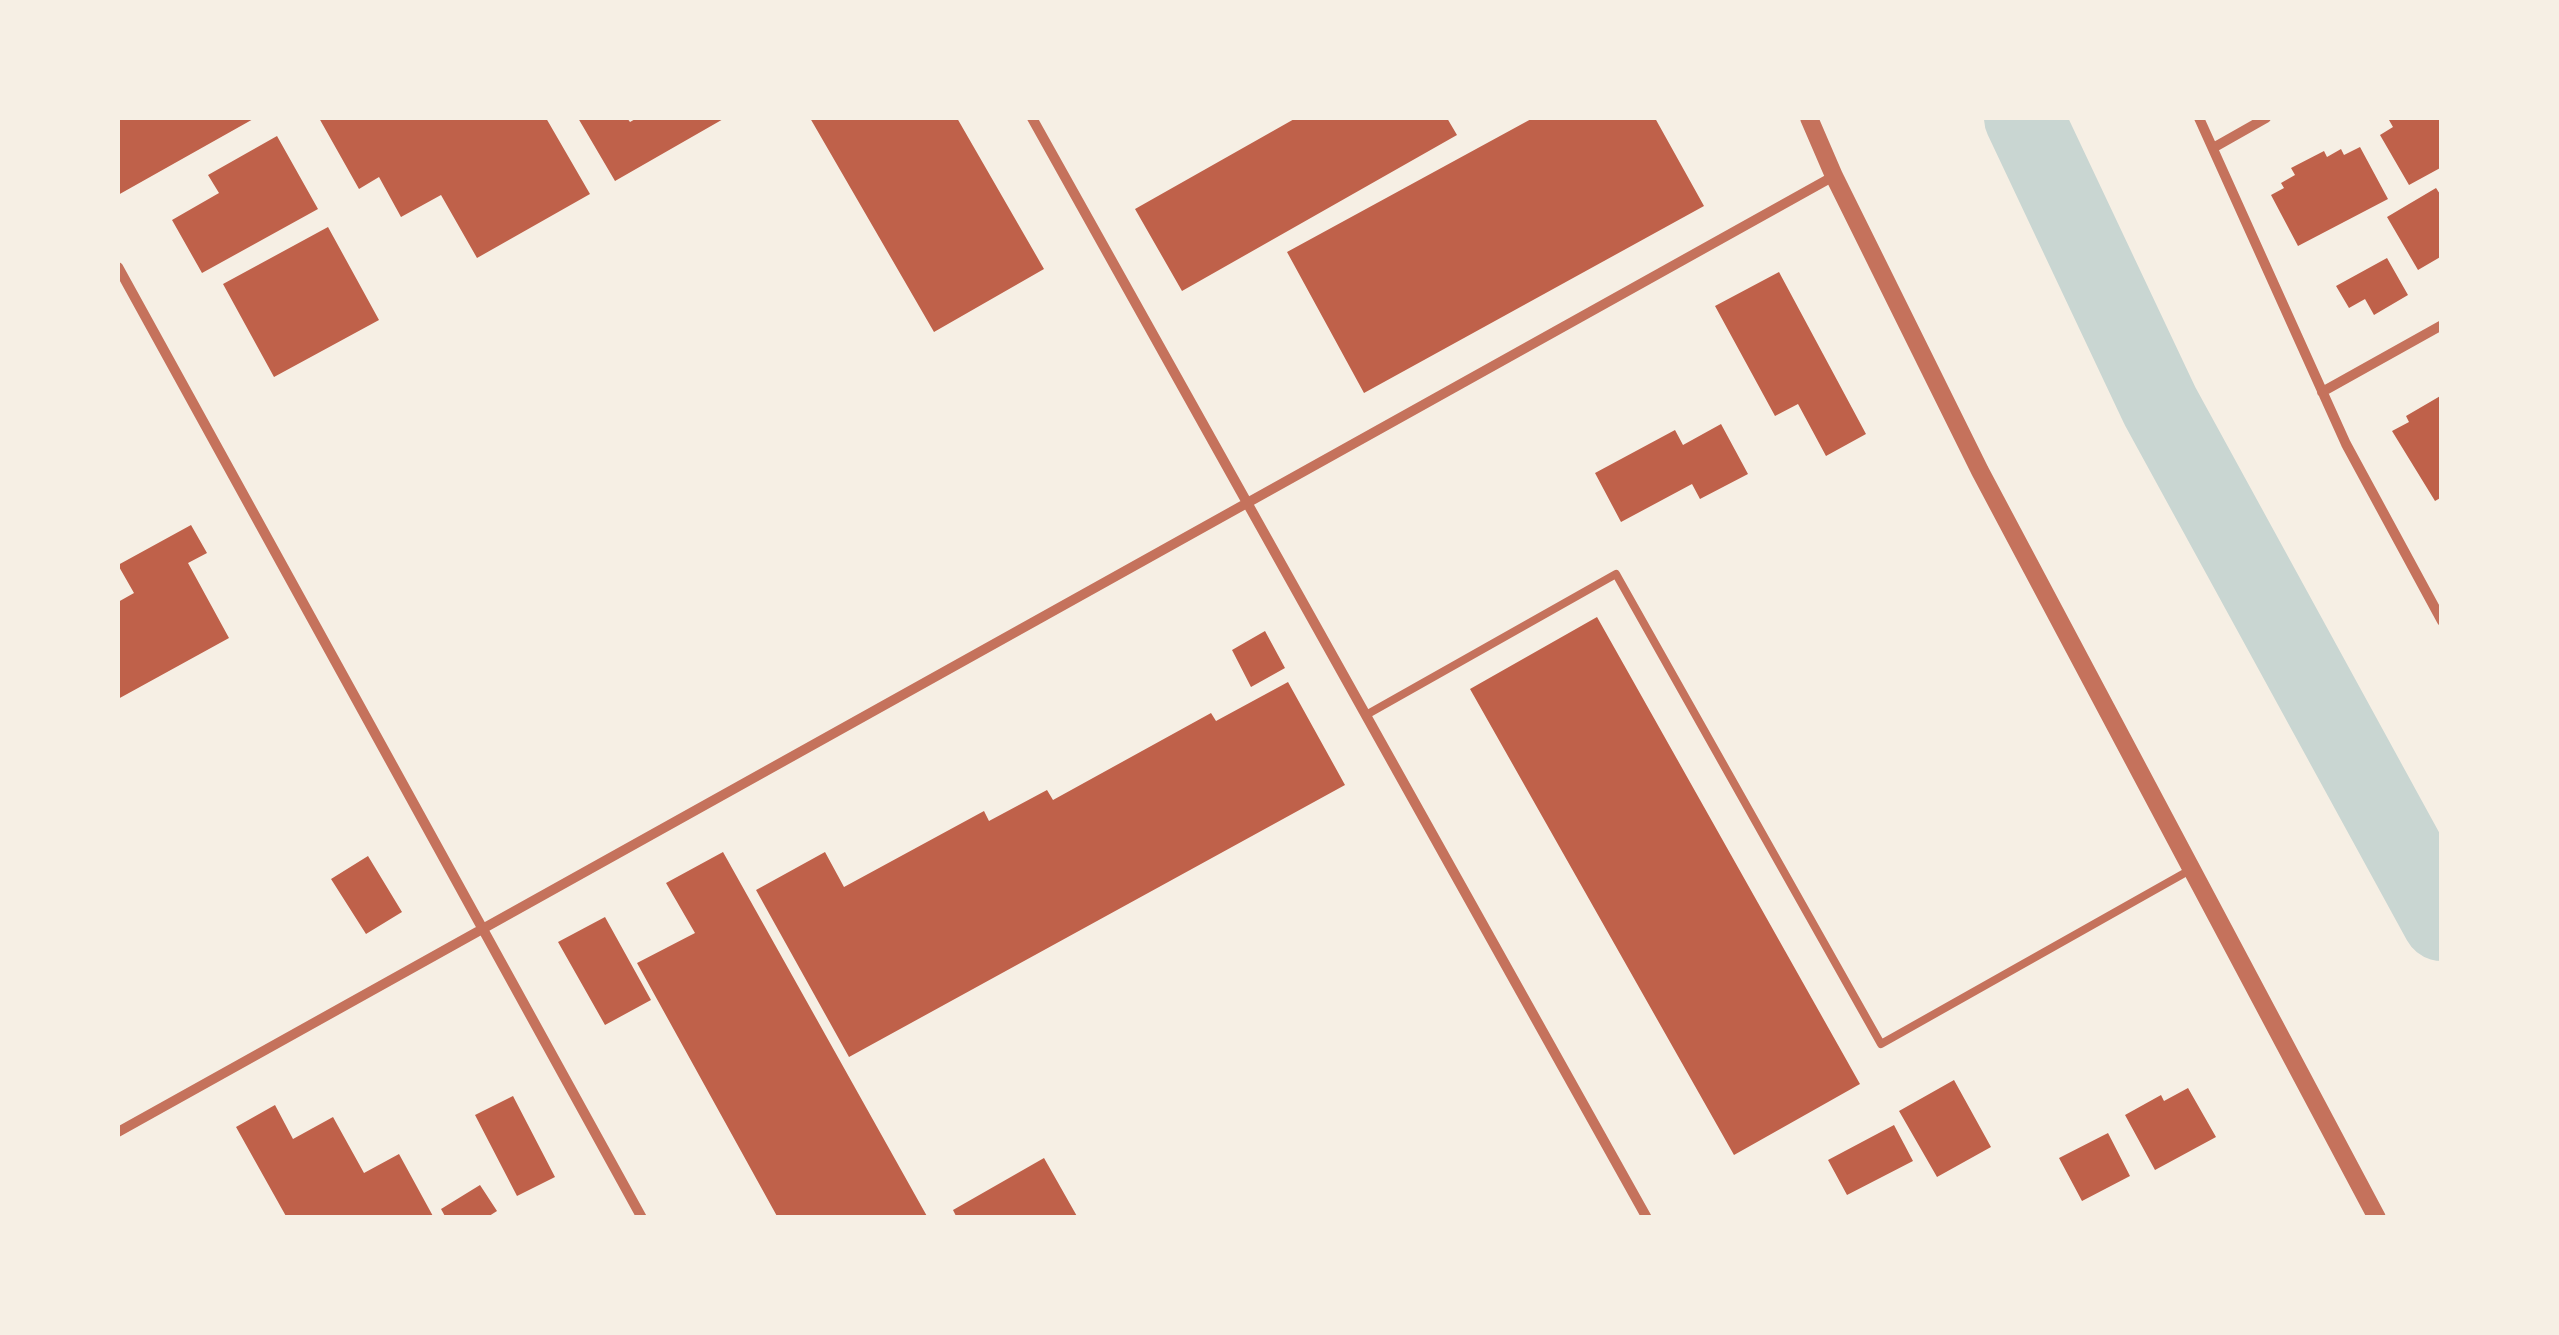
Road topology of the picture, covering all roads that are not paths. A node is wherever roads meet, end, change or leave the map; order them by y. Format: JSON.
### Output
{"nodes":[{"id":1,"x":1032,"y":118,"type":"edge"},
{"id":2,"x":1809,"y":118,"type":"edge"},
{"id":3,"x":2200,"y":118,"type":"edge"},
{"id":4,"x":2266,"y":118,"type":"edge"},
{"id":5,"x":2213,"y":148,"type":"junction"},
{"id":6,"x":1834,"y":176,"type":"junction"},
{"id":7,"x":118,"y":267,"type":"edge"},
{"id":8,"x":2442,"y":326,"type":"edge"},
{"id":9,"x":2322,"y":392,"type":"junction"},
{"id":10,"x":1248,"y":501,"type":"junction"},
{"id":11,"x":2438,"y":604,"type":"edge"},
{"id":12,"x":2442,"y":620,"type":"edge"},
{"id":13,"x":1366,"y":715,"type":"junction"},
{"id":14,"x":2190,"y":870,"type":"junction"},
{"id":15,"x":485,"y":928,"type":"junction"},
{"id":16,"x":118,"y":1132,"type":"edge"},
{"id":17,"x":642,"y":1218,"type":"edge"},
{"id":18,"x":1648,"y":1218,"type":"edge"},
{"id":19,"x":2377,"y":1218,"type":"edge"}],
"edges":[{"from":1,"to":10,"type":"street"},
{"from":2,"to":6,"type":"street"},
{"from":3,"to":5,"type":"street"},
{"from":4,"to":5,"type":"street"},
{"from":5,"to":9,"type":"street"},
{"from":6,"to":10,"type":"street"},
{"from":6,"to":14,"type":"street"},
{"from":7,"to":15,"type":"street"},
{"from":8,"to":9,"type":"street"},
{"from":9,"to":11,"type":"street"},
{"from":10,"to":13,"type":"street"},
{"from":10,"to":15,"type":"street"},
{"from":11,"to":12,"type":"street"},
{"from":13,"to":14,"type":"lane"},
{"from":13,"to":18,"type":"street"},
{"from":14,"to":19,"type":"street"},
{"from":15,"to":16,"type":"street"},
{"from":15,"to":17,"type":"street"}]}
